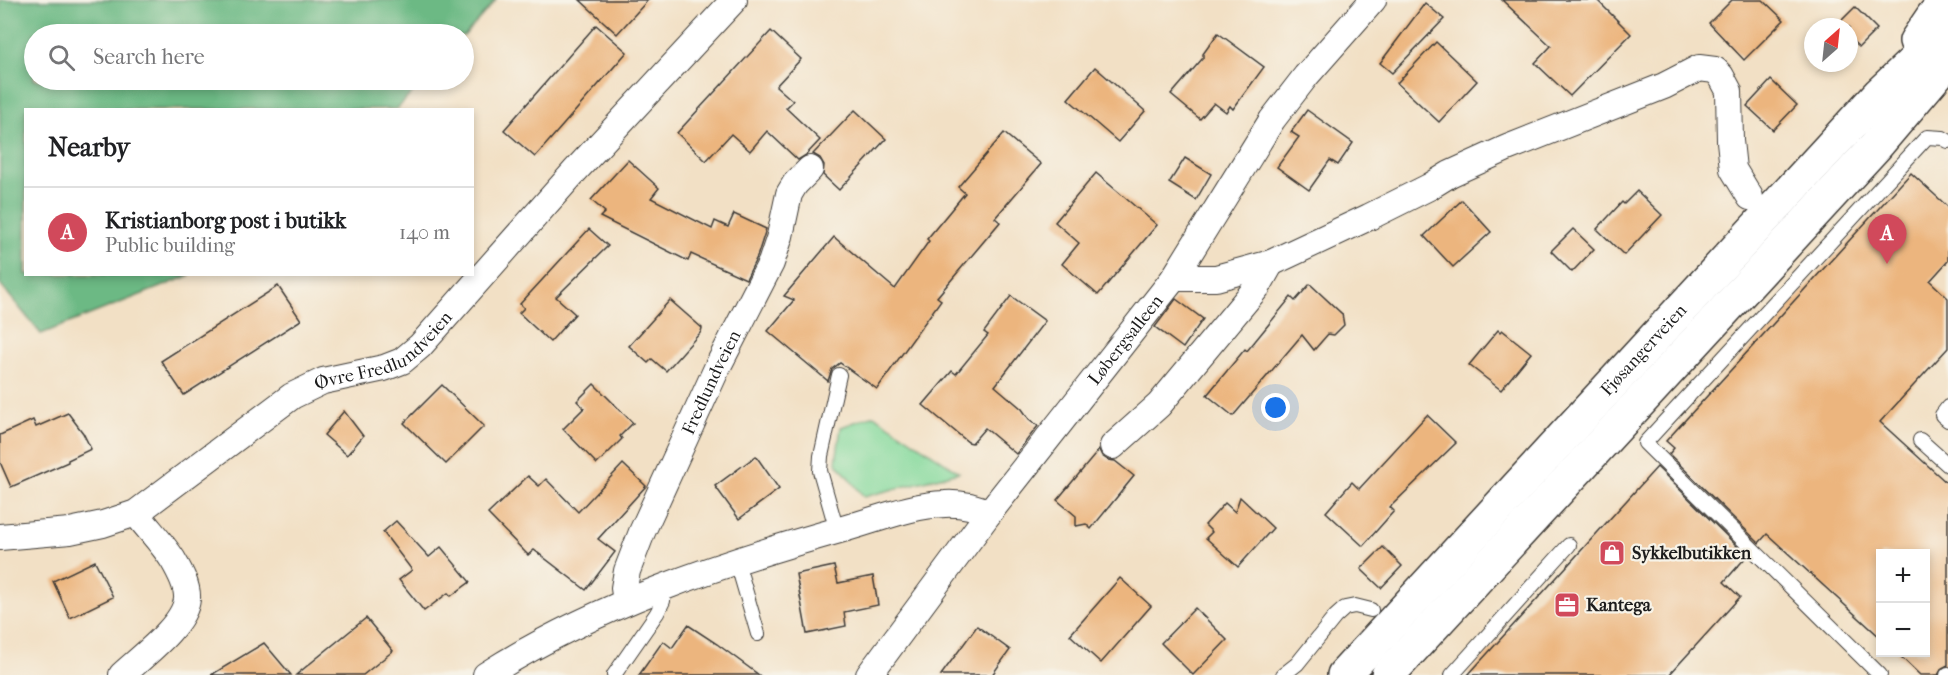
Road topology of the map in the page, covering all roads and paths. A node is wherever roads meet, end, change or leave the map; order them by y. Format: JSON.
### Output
{"nodes":[{"id":1,"x":734,"y":0,"type":"edge"},
{"id":2,"x":1373,"y":0,"type":"edge"},
{"id":3,"x":1947,"y":0,"type":"edge"},
{"id":4,"x":1948,"y":29,"type":"edge"},
{"id":5,"x":1948,"y":61,"type":"edge"},
{"id":6,"x":1948,"y":88,"type":"edge"},
{"id":7,"x":1881,"y":93,"type":"junction"},
{"id":8,"x":1948,"y":141,"type":"edge"},
{"id":9,"x":1875,"y":147,"type":"junction"},
{"id":10,"x":810,"y":169,"type":"dead end"},
{"id":11,"x":1750,"y":197,"type":"dead end"},
{"id":12,"x":1271,"y":263,"type":"junction"},
{"id":13,"x":1174,"y":278,"type":"junction"},
{"id":14,"x":839,"y":375,"type":"dead end"},
{"id":15,"x":1948,"y":407,"type":"edge"},
{"id":16,"x":1948,"y":420,"type":"edge"},
{"id":17,"x":1920,"y":440,"type":"dead end"},
{"id":18,"x":1113,"y":446,"type":"dead end"},
{"id":19,"x":1948,"y":465,"type":"edge"},
{"id":20,"x":136,"y":513,"type":"junction"},
{"id":21,"x":989,"y":513,"type":"junction"},
{"id":22,"x":837,"y":531,"type":"junction"},
{"id":23,"x":0,"y":537,"type":"edge"},
{"id":24,"x":1569,"y":545,"type":"dead end"},
{"id":25,"x":737,"y":562,"type":"junction"},
{"id":26,"x":663,"y":588,"type":"junction"},
{"id":27,"x":626,"y":602,"type":"junction"},
{"id":28,"x":1371,"y":610,"type":"dead end"},
{"id":29,"x":758,"y":634,"type":"dead end"},
{"id":30,"x":122,"y":675,"type":"edge"},
{"id":31,"x":486,"y":675,"type":"edge"},
{"id":32,"x":614,"y":675,"type":"edge"},
{"id":33,"x":869,"y":675,"type":"edge"},
{"id":34,"x":1283,"y":675,"type":"edge"},
{"id":35,"x":1344,"y":675,"type":"edge"},
{"id":36,"x":1388,"y":675,"type":"edge"},
{"id":37,"x":1452,"y":675,"type":"edge"},
{"id":38,"x":1880,"y":675,"type":"edge"}],
"edges":[{"from":1,"to":20,"type":"street","name":"Øvre Fredlundveien"},
{"from":2,"to":13,"type":"street","name":"Løbergsalleen"},
{"from":3,"to":7,"type":"highway"},
{"from":4,"to":7,"type":"highway","name":"Fjøsangerveien"},
{"from":5,"to":9,"type":"highway","name":"Fjøsangerveien"},
{"from":6,"to":9,"type":"highway"},
{"from":7,"to":35,"type":"highway","name":"Fjøsangerveien"},
{"from":8,"to":38,"type":"lane"},
{"from":9,"to":36,"type":"highway","name":"Fjøsangerveien"},
{"from":10,"to":27,"type":"street","name":"Fredlundveien"},
{"from":11,"to":12,"type":"street"},
{"from":12,"to":13,"type":"street"},
{"from":12,"to":18,"type":"street"},
{"from":13,"to":21,"type":"street","name":"Løbergsalleen"},
{"from":14,"to":22,"type":"lane"},
{"from":15,"to":16,"type":"lane"},
{"from":17,"to":19,"type":"lane"},
{"from":20,"to":23,"type":"street","name":"Øvre Fredlundveien"},
{"from":20,"to":30,"type":"street"},
{"from":21,"to":22,"type":"street"},
{"from":21,"to":33,"type":"street","name":"Løbergsalleen"},
{"from":22,"to":25,"type":"street"},
{"from":24,"to":37,"type":"lane"},
{"from":25,"to":26,"type":"street"},
{"from":25,"to":29,"type":"lane"},
{"from":26,"to":27,"type":"street"},
{"from":26,"to":32,"type":"lane"},
{"from":27,"to":31,"type":"street"},
{"from":28,"to":34,"type":"lane"}]}
